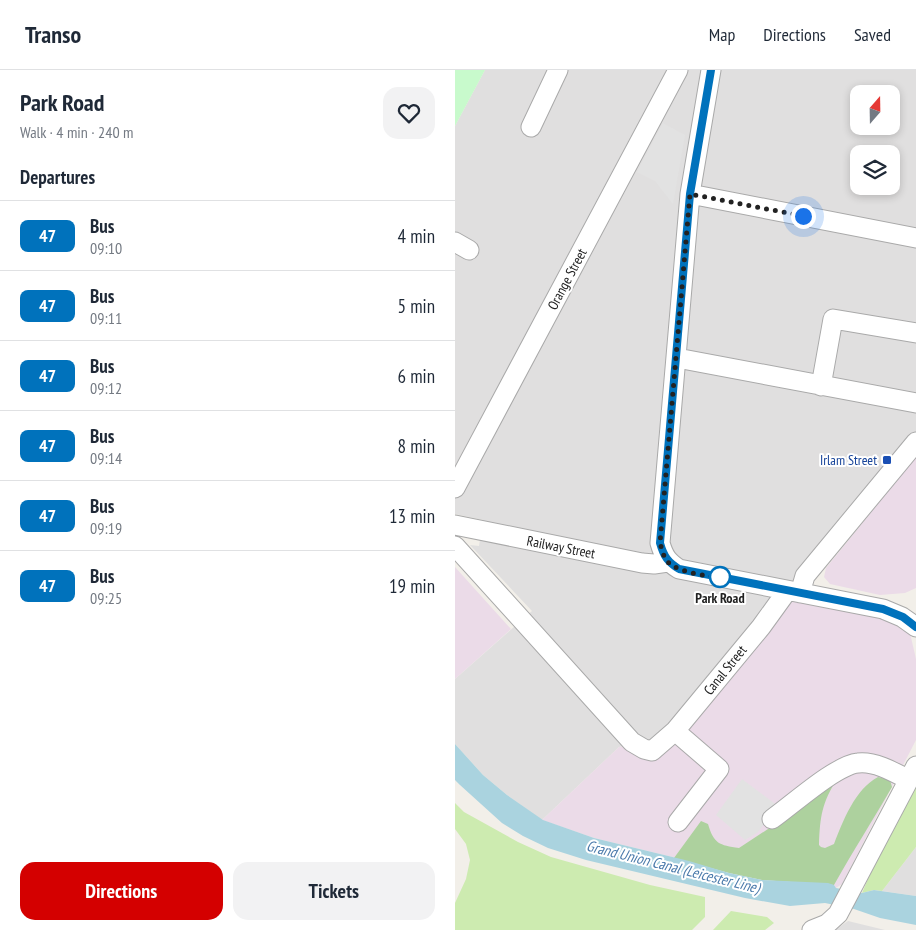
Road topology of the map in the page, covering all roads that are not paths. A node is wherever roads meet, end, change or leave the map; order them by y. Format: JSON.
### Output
{"nodes":[{"id":1,"x":558,"y":70,"type":"edge"},
{"id":2,"x":678,"y":70,"type":"edge"},
{"id":3,"x":711,"y":70,"type":"edge"},
{"id":4,"x":531,"y":126,"type":"dead end"},
{"id":5,"x":690,"y":194,"type":"junction"},
{"id":6,"x":916,"y":238,"type":"edge"},
{"id":7,"x":916,"y":333,"type":"edge"},
{"id":8,"x":677,"y":358,"type":"junction"},
{"id":9,"x":821,"y":386,"type":"junction"},
{"id":10,"x":916,"y":403,"type":"edge"},
{"id":11,"x":916,"y":442,"type":"edge"},
{"id":12,"x":455,"y":488,"type":"edge"},
{"id":13,"x":455,"y":525,"type":"edge"},
{"id":14,"x":455,"y":546,"type":"edge"},
{"id":15,"x":668,"y":562,"type":"junction"},
{"id":16,"x":793,"y":592,"type":"junction"},
{"id":17,"x":913,"y":618,"type":"edge"},
{"id":18,"x":675,"y":731,"type":"junction"},
{"id":19,"x":912,"y":773,"type":"edge"},
{"id":20,"x":772,"y":820,"type":"dead end"},
{"id":21,"x":679,"y":822,"type":"dead end"},
{"id":22,"x":812,"y":930,"type":"edge"}],
"edges":[{"from":1,"to":4,"type":"street"},
{"from":2,"to":12,"type":"street","name":"Orange Street"},
{"from":3,"to":5,"type":"street"},
{"from":5,"to":6,"type":"street"},
{"from":5,"to":8,"type":"street"},
{"from":7,"to":9,"type":"street"},
{"from":8,"to":9,"type":"street"},
{"from":8,"to":15,"type":"street"},
{"from":9,"to":10,"type":"street"},
{"from":11,"to":16,"type":"street","name":"Canal Street"},
{"from":13,"to":15,"type":"street","name":"Railway Street"},
{"from":14,"to":18,"type":"street","name":"Canal Street"},
{"from":15,"to":16,"type":"street"},
{"from":16,"to":17,"type":"street"},
{"from":16,"to":18,"type":"street","name":"Canal Street"},
{"from":18,"to":21,"type":"street"},
{"from":19,"to":20,"type":"street"},
{"from":19,"to":22,"type":"street"}]}
